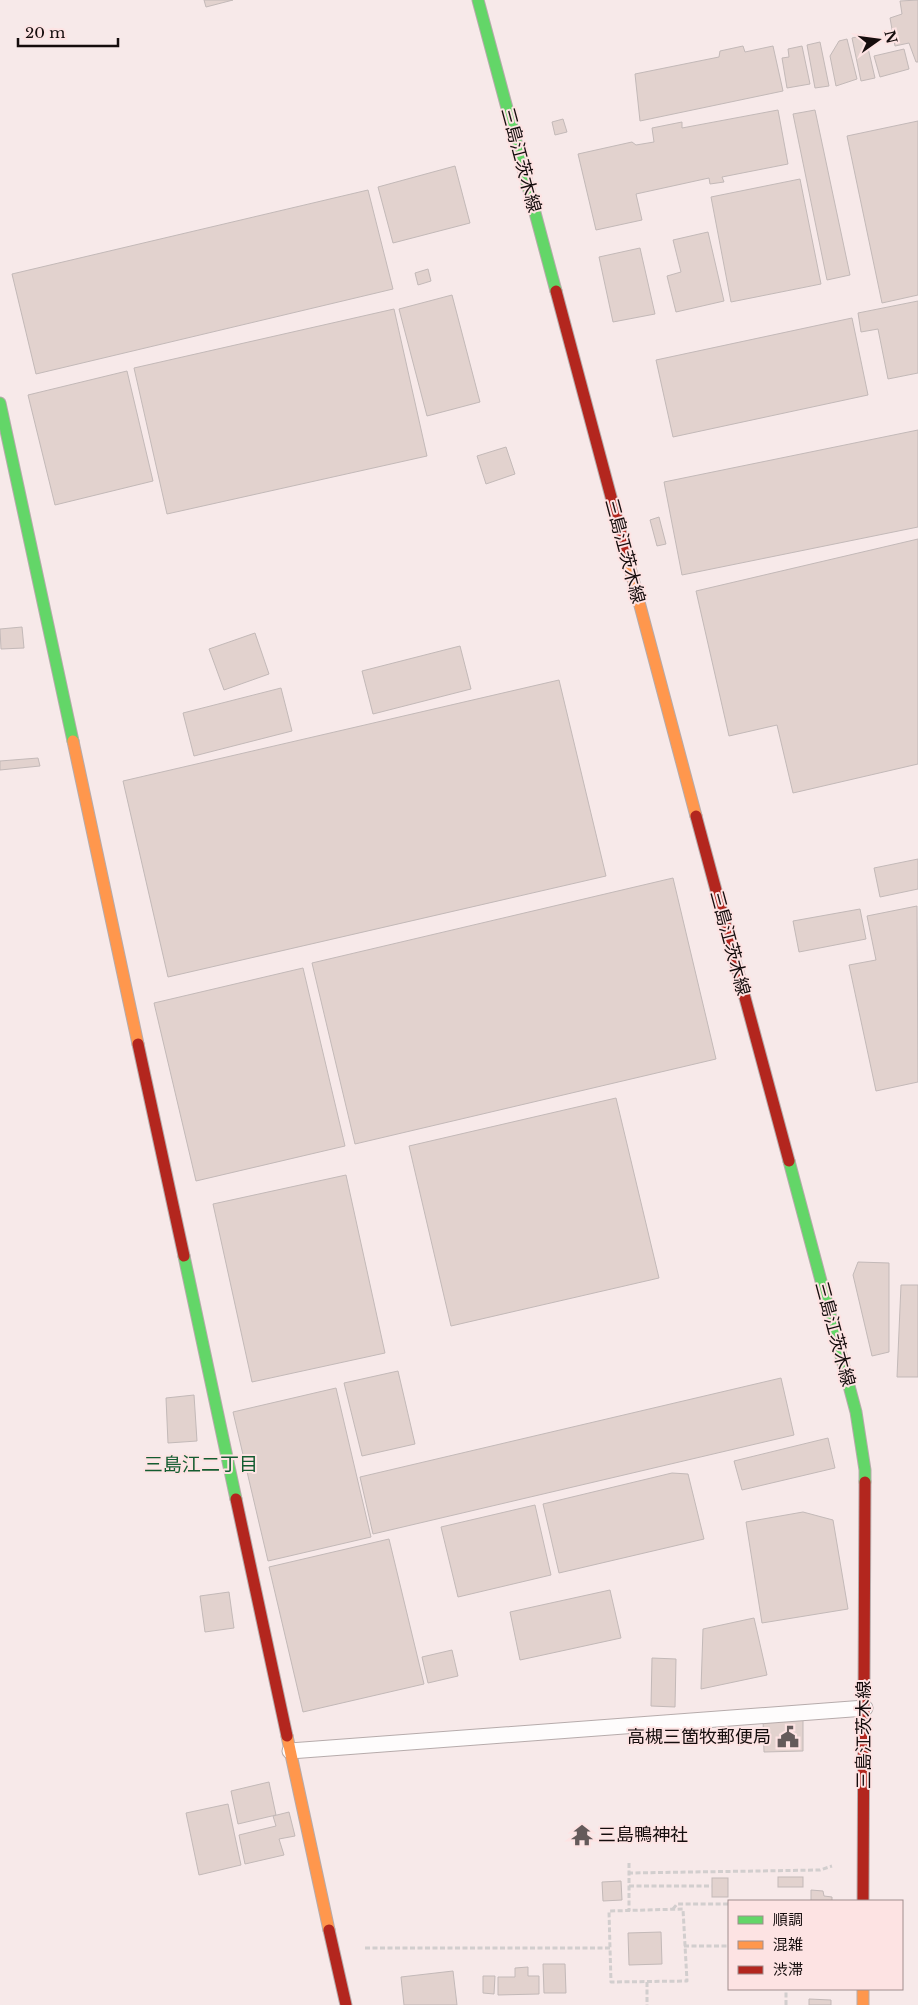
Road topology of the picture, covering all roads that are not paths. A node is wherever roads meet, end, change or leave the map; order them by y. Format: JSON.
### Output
{"nodes":[{"id":1,"x":478,"y":0,"type":"edge"},
{"id":2,"x":0,"y":403,"type":"edge"},
{"id":3,"x":865,"y":1708,"type":"junction"},
{"id":4,"x":290,"y":1751,"type":"junction"},
{"id":5,"x":863,"y":1900,"type":"edge"},
{"id":6,"x":863,"y":1990,"type":"edge"},
{"id":7,"x":346,"y":2005,"type":"edge"},
{"id":8,"x":863,"y":2005,"type":"edge"}],
"edges":[{"from":1,"to":3,"type":"main road","name":"三島江茨木線"},
{"from":2,"to":4,"type":"main road"},
{"from":3,"to":4,"type":"lane"},
{"from":3,"to":5,"type":"main road","name":"三島江茨木線"},
{"from":4,"to":7,"type":"main road"},
{"from":6,"to":8,"type":"main road"}]}
